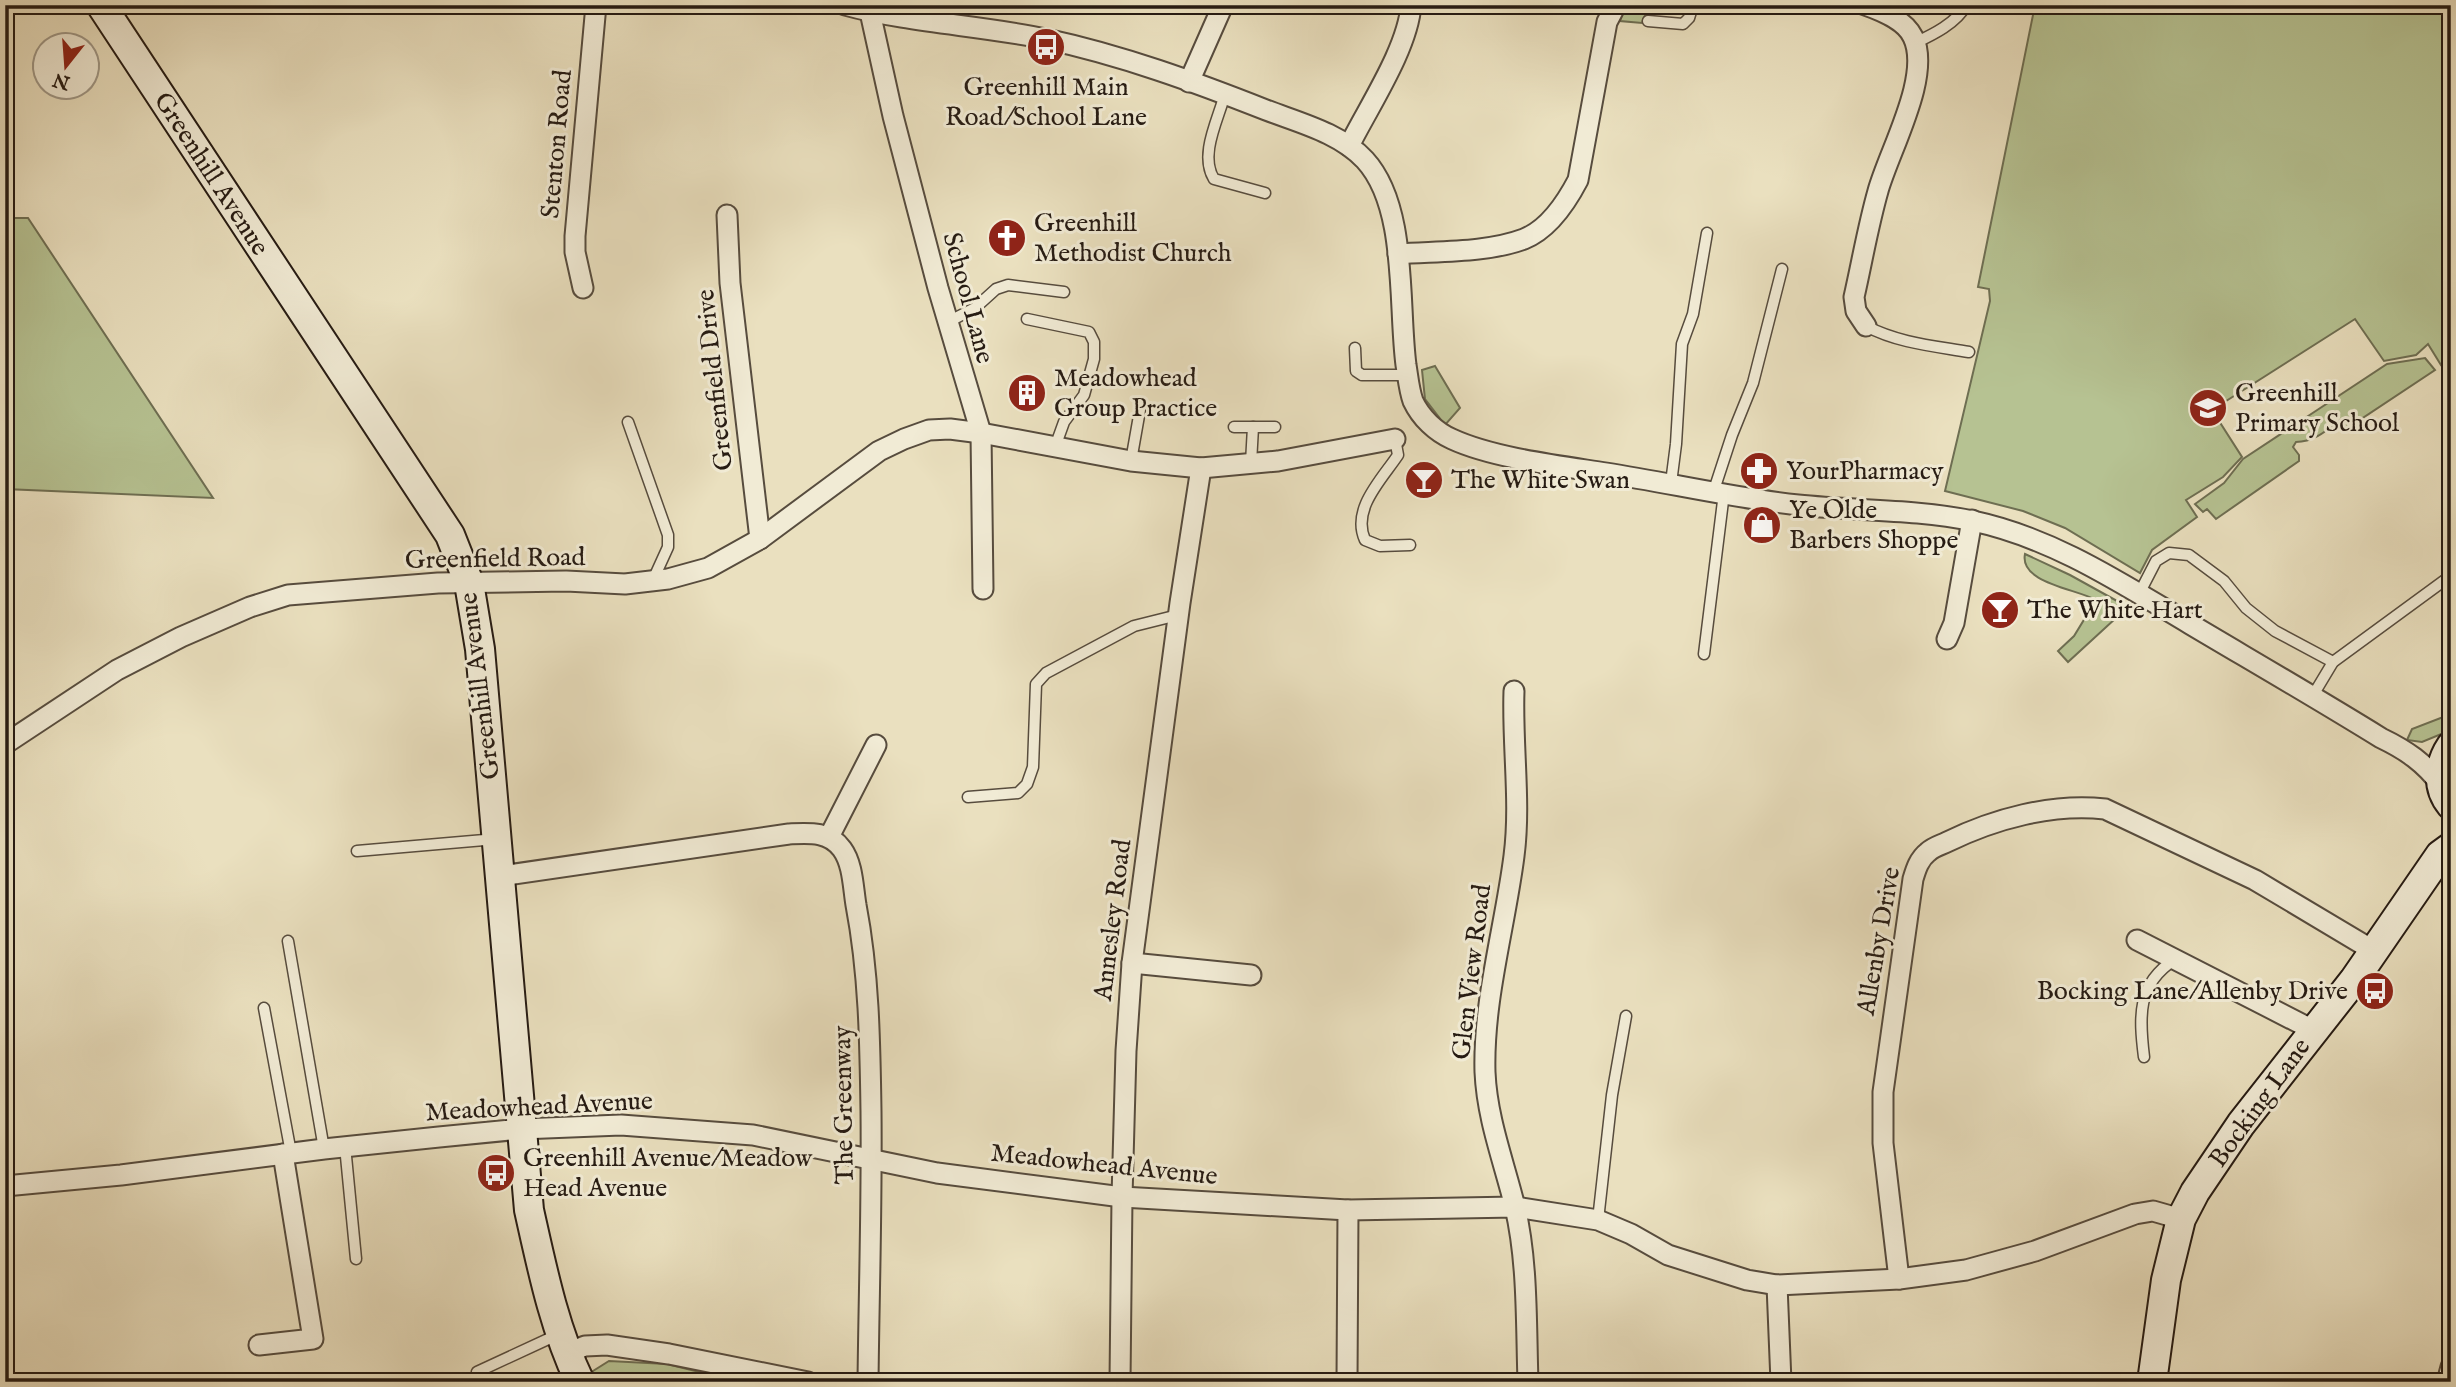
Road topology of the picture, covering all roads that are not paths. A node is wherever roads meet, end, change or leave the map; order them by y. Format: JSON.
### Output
{"nodes":[{"id":1,"x":101,"y":5,"type":"edge"},
{"id":2,"x":596,"y":5,"type":"edge"},
{"id":3,"x":845,"y":5,"type":"edge"},
{"id":4,"x":1223,"y":5,"type":"edge"},
{"id":5,"x":1411,"y":5,"type":"edge"},
{"id":6,"x":1616,"y":5,"type":"edge"},
{"id":7,"x":1693,"y":5,"type":"edge"},
{"id":8,"x":1865,"y":5,"type":"edge"},
{"id":9,"x":1966,"y":5,"type":"edge"},
{"id":10,"x":870,"y":12,"type":"junction"},
{"id":11,"x":1648,"y":20,"type":"dead end"},
{"id":12,"x":1916,"y":43,"type":"junction"},
{"id":13,"x":1189,"y":82,"type":"junction"},
{"id":14,"x":1225,"y":94,"type":"junction"},
{"id":15,"x":1349,"y":146,"type":"junction"},
{"id":16,"x":1265,"y":193,"type":"dead end"},
{"id":17,"x":727,"y":215,"type":"dead end"},
{"id":18,"x":1707,"y":233,"type":"dead end"},
{"id":19,"x":1398,"y":254,"type":"junction"},
{"id":20,"x":1782,"y":269,"type":"dead end"},
{"id":21,"x":583,"y":288,"type":"dead end"},
{"id":22,"x":1064,"y":292,"type":"dead end"},
{"id":23,"x":1027,"y":319,"type":"dead end"},
{"id":24,"x":947,"y":322,"type":"junction"},
{"id":25,"x":1866,"y":326,"type":"joint"},
{"id":26,"x":1355,"y":348,"type":"dead end"},
{"id":27,"x":1969,"y":352,"type":"dead end"},
{"id":28,"x":1407,"y":375,"type":"junction"},
{"id":29,"x":1140,"y":410,"type":"dead end"},
{"id":30,"x":628,"y":422,"type":"dead end"},
{"id":31,"x":1234,"y":427,"type":"dead end"},
{"id":32,"x":1253,"y":427,"type":"junction"},
{"id":33,"x":1275,"y":427,"type":"dead end"},
{"id":34,"x":981,"y":433,"type":"junction"},
{"id":35,"x":1395,"y":439,"type":"joint"},
{"id":36,"x":1055,"y":447,"type":"junction"},
{"id":37,"x":1131,"y":461,"type":"junction"},
{"id":38,"x":1251,"y":464,"type":"junction"},
{"id":39,"x":1202,"y":468,"type":"junction"},
{"id":40,"x":1671,"y":483,"type":"junction"},
{"id":41,"x":1719,"y":492,"type":"junction"},
{"id":42,"x":1972,"y":520,"type":"junction"},
{"id":43,"x":760,"y":539,"type":"junction"},
{"id":44,"x":1410,"y":545,"type":"dead end"},
{"id":45,"x":2445,"y":580,"type":"dead end"},
{"id":46,"x":653,"y":581,"type":"junction"},
{"id":47,"x":469,"y":583,"type":"junction"},
{"id":48,"x":983,"y":589,"type":"dead end"},
{"id":49,"x":2139,"y":594,"type":"junction"},
{"id":50,"x":1178,"y":615,"type":"junction"},
{"id":51,"x":1947,"y":639,"type":"dead end"},
{"id":52,"x":1704,"y":654,"type":"dead end"},
{"id":53,"x":2333,"y":662,"type":"junction"},
{"id":54,"x":1514,"y":691,"type":"dead end"},
{"id":55,"x":2312,"y":697,"type":"junction"},
{"id":56,"x":2451,"y":743,"type":"edge"},
{"id":57,"x":5,"y":744,"type":"edge"},
{"id":58,"x":876,"y":745,"type":"dead end"},
{"id":59,"x":2407,"y":751,"type":"junction"},
{"id":60,"x":968,"y":797,"type":"dead end"},
{"id":61,"x":2446,"y":797,"type":"edge"},
{"id":62,"x":829,"y":837,"type":"junction"},
{"id":63,"x":496,"y":839,"type":"junction"},
{"id":64,"x":357,"y":851,"type":"dead end"},
{"id":65,"x":2445,"y":851,"type":"edge"},
{"id":66,"x":501,"y":876,"type":"junction"},
{"id":67,"x":2137,"y":940,"type":"dead end"},
{"id":68,"x":288,"y":941,"type":"dead end"},
{"id":69,"x":2374,"y":951,"type":"junction"},
{"id":70,"x":2175,"y":960,"type":"junction"},
{"id":71,"x":1132,"y":963,"type":"junction"},
{"id":72,"x":1251,"y":975,"type":"dead end"},
{"id":73,"x":264,"y":1008,"type":"dead end"},
{"id":74,"x":1626,"y":1016,"type":"dead end"},
{"id":75,"x":2313,"y":1030,"type":"junction"},
{"id":76,"x":2144,"y":1057,"type":"dead end"},
{"id":77,"x":522,"y":1129,"type":"junction"},
{"id":78,"x":345,"y":1146,"type":"junction"},
{"id":79,"x":324,"y":1149,"type":"junction"},
{"id":80,"x":287,"y":1154,"type":"junction"},
{"id":81,"x":872,"y":1160,"type":"junction"},
{"id":82,"x":5,"y":1186,"type":"edge"},
{"id":83,"x":1122,"y":1197,"type":"junction"},
{"id":84,"x":1515,"y":1207,"type":"junction"},
{"id":85,"x":1348,"y":1210,"type":"junction"},
{"id":86,"x":2181,"y":1219,"type":"junction"},
{"id":87,"x":1598,"y":1220,"type":"junction"},
{"id":88,"x":356,"y":1259,"type":"dead end"},
{"id":89,"x":1899,"y":1279,"type":"junction"},
{"id":90,"x":1777,"y":1285,"type":"junction"},
{"id":91,"x":564,"y":1343,"type":"junction"},
{"id":92,"x":259,"y":1345,"type":"dead end"},
{"id":93,"x":477,"y":1372,"type":"dead end"},
{"id":94,"x":580,"y":1382,"type":"edge"},
{"id":95,"x":808,"y":1382,"type":"edge"},
{"id":96,"x":868,"y":1382,"type":"edge"},
{"id":97,"x":1120,"y":1382,"type":"edge"},
{"id":98,"x":1347,"y":1382,"type":"edge"},
{"id":99,"x":1528,"y":1382,"type":"edge"},
{"id":100,"x":1781,"y":1382,"type":"edge"},
{"id":101,"x":2152,"y":1382,"type":"edge"}],
"edges":[{"from":1,"to":47,"type":"street","name":"Greenhill Avenue"},
{"from":2,"to":21,"type":"street","name":"Stenton Road"},
{"from":3,"to":10,"type":"street"},
{"from":4,"to":13,"type":"street"},
{"from":5,"to":15,"type":"street"},
{"from":6,"to":19,"type":"street"},
{"from":7,"to":11,"type":"lane"},
{"from":8,"to":12,"type":"street"},
{"from":9,"to":12,"type":"lane"},
{"from":10,"to":13,"type":"street"},
{"from":10,"to":24,"type":"street","name":"School Lane"},
{"from":12,"to":25,"type":"street"},
{"from":13,"to":14,"type":"street"},
{"from":14,"to":15,"type":"street"},
{"from":14,"to":16,"type":"lane"},
{"from":15,"to":19,"type":"street"},
{"from":17,"to":43,"type":"street","name":"Greenfield Drive"},
{"from":18,"to":40,"type":"lane"},
{"from":19,"to":28,"type":"street"},
{"from":20,"to":41,"type":"lane"},
{"from":22,"to":24,"type":"lane"},
{"from":23,"to":36,"type":"lane"},
{"from":24,"to":34,"type":"street","name":"School Lane"},
{"from":25,"to":27,"type":"lane"},
{"from":26,"to":28,"type":"lane"},
{"from":28,"to":40,"type":"street"},
{"from":29,"to":37,"type":"lane"},
{"from":30,"to":46,"type":"lane"},
{"from":31,"to":32,"type":"lane"},
{"from":32,"to":33,"type":"lane"},
{"from":32,"to":38,"type":"lane"},
{"from":34,"to":36,"type":"street"},
{"from":34,"to":43,"type":"street","name":"Greenfield Road"},
{"from":34,"to":48,"type":"street","name":"School Lane"},
{"from":35,"to":38,"type":"street"},
{"from":35,"to":44,"type":"lane"},
{"from":36,"to":37,"type":"street"},
{"from":37,"to":39,"type":"street"},
{"from":38,"to":39,"type":"street"},
{"from":39,"to":50,"type":"street","name":"Annesley Road"},
{"from":40,"to":41,"type":"street"},
{"from":41,"to":42,"type":"street"},
{"from":41,"to":52,"type":"lane"},
{"from":42,"to":49,"type":"street"},
{"from":42,"to":51,"type":"street"},
{"from":43,"to":46,"type":"street","name":"Greenfield Road"},
{"from":45,"to":53,"type":"lane"},
{"from":46,"to":47,"type":"street","name":"Greenfield Road"},
{"from":47,"to":57,"type":"street","name":"Greenfield Road"},
{"from":47,"to":63,"type":"street","name":"Greenhill Avenue"},
{"from":49,"to":53,"type":"lane"},
{"from":49,"to":55,"type":"street"},
{"from":50,"to":60,"type":"lane"},
{"from":50,"to":71,"type":"street","name":"Annesley Road"},
{"from":53,"to":55,"type":"lane"},
{"from":54,"to":84,"type":"street","name":"Glen View Road"},
{"from":55,"to":59,"type":"street"},
{"from":56,"to":59,"type":"street"},
{"from":56,"to":61,"type":"street","name":"Bocking Lane"},
{"from":58,"to":62,"type":"street"},
{"from":59,"to":61,"type":"street"},
{"from":61,"to":65,"type":"street","name":"Bocking Lane"},
{"from":62,"to":66,"type":"street"},
{"from":62,"to":81,"type":"street","name":"The Greenway"},
{"from":63,"to":64,"type":"lane"},
{"from":63,"to":66,"type":"street","name":"Greenhill Avenue"},
{"from":65,"to":69,"type":"street","name":"Bocking Lane"},
{"from":66,"to":77,"type":"street","name":"Greenhill Avenue"},
{"from":67,"to":70,"type":"street"},
{"from":68,"to":79,"type":"lane"},
{"from":69,"to":75,"type":"street","name":"Bocking Lane"},
{"from":69,"to":89,"type":"street","name":"Allenby Drive"},
{"from":70,"to":75,"type":"street"},
{"from":70,"to":76,"type":"lane"},
{"from":71,"to":72,"type":"street"},
{"from":71,"to":83,"type":"street","name":"Annesley Road"},
{"from":73,"to":80,"type":"lane"},
{"from":74,"to":87,"type":"lane"},
{"from":75,"to":86,"type":"street","name":"Bocking Lane"},
{"from":77,"to":78,"type":"street","name":"Meadowhead Avenue"},
{"from":77,"to":81,"type":"street","name":"Meadowhead Avenue"},
{"from":77,"to":91,"type":"street","name":"Greenhill Avenue"},
{"from":78,"to":79,"type":"street","name":"Meadowhead Avenue"},
{"from":78,"to":88,"type":"lane"},
{"from":79,"to":80,"type":"street","name":"Meadowhead Avenue"},
{"from":80,"to":82,"type":"street","name":"Meadowhead Avenue"},
{"from":80,"to":92,"type":"street"},
{"from":81,"to":83,"type":"street","name":"Meadowhead Avenue"},
{"from":81,"to":96,"type":"street","name":"The Greenway"},
{"from":83,"to":85,"type":"street","name":"Meadowhead Avenue"},
{"from":83,"to":97,"type":"street","name":"Annesley Road"},
{"from":84,"to":85,"type":"street","name":"Meadowhead Avenue"},
{"from":84,"to":87,"type":"street","name":"Meadowhead Avenue"},
{"from":84,"to":99,"type":"street","name":"Glen View Road"},
{"from":85,"to":98,"type":"street"},
{"from":86,"to":89,"type":"street","name":"Meadowhead Avenue"},
{"from":86,"to":101,"type":"street","name":"Bocking Lane"},
{"from":87,"to":90,"type":"street","name":"Meadowhead Avenue"},
{"from":89,"to":90,"type":"street","name":"Meadowhead Avenue"},
{"from":90,"to":100,"type":"street"},
{"from":91,"to":93,"type":"lane"},
{"from":91,"to":94,"type":"street","name":"Greenhill Avenue"},
{"from":91,"to":95,"type":"street"}]}
